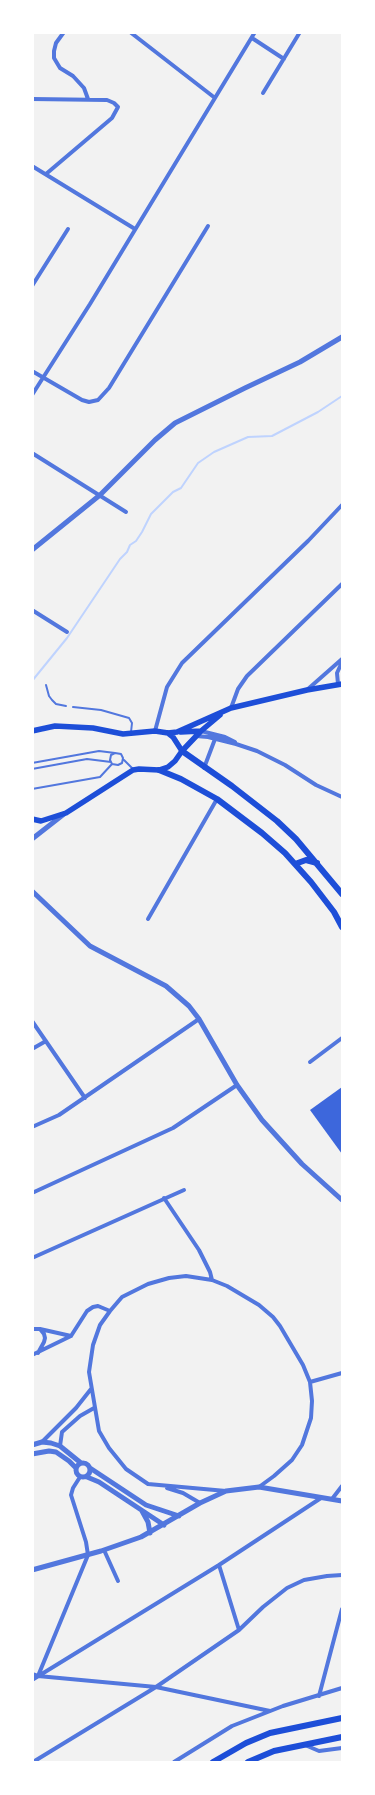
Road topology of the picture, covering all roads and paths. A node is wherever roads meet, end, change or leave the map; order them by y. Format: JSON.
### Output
{"nodes":[{"id":1,"x":64,"y":32,"type":"edge"},
{"id":2,"x":130,"y":32,"type":"edge"},
{"id":3,"x":256,"y":32,"type":"edge"},
{"id":4,"x":300,"y":32,"type":"edge"},
{"id":5,"x":252,"y":38,"type":"junction"},
{"id":6,"x":284,"y":59,"type":"junction"},
{"id":7,"x":263,"y":93,"type":"dead end"},
{"id":8,"x":215,"y":98,"type":"junction"},
{"id":9,"x":32,"y":99,"type":"edge"},
{"id":10,"x":88,"y":99,"type":"junction"},
{"id":11,"x":32,"y":166,"type":"edge"},
{"id":12,"x":46,"y":174,"type":"junction"},
{"id":13,"x":208,"y":226,"type":"dead end"},
{"id":14,"x":68,"y":229,"type":"dead end"},
{"id":15,"x":135,"y":229,"type":"junction"},
{"id":16,"x":32,"y":286,"type":"edge"},
{"id":17,"x":342,"y":337,"type":"edge"},
{"id":18,"x":32,"y":371,"type":"edge"},
{"id":19,"x":44,"y":377,"type":"junction"},
{"id":20,"x":32,"y":394,"type":"edge"},
{"id":21,"x":32,"y":453,"type":"edge"},
{"id":22,"x":100,"y":494,"type":"junction"},
{"id":23,"x":342,"y":505,"type":"edge"},
{"id":24,"x":126,"y":512,"type":"dead end"},
{"id":25,"x":32,"y":550,"type":"edge"},
{"id":26,"x":342,"y":584,"type":"edge"},
{"id":27,"x":32,"y":610,"type":"edge"},
{"id":28,"x":67,"y":632,"type":"dead end"},
{"id":29,"x":342,"y":660,"type":"edge"},
{"id":30,"x":340,"y":684,"type":"edge"},
{"id":31,"x":46,"y":685,"type":"dead end"},
{"id":32,"x":307,"y":690,"type":"junction"},
{"id":33,"x":66,"y":706,"type":"dead end"},
{"id":34,"x":73,"y":707,"type":"dead end"},
{"id":35,"x":231,"y":708,"type":"junction"},
{"id":36,"x":224,"y":712,"type":"junction"},
{"id":37,"x":32,"y":731,"type":"edge"},
{"id":38,"x":155,"y":731,"type":"junction"},
{"id":39,"x":201,"y":731,"type":"junction"},
{"id":40,"x":177,"y":732,"type":"junction"},
{"id":41,"x":168,"y":733,"type":"junction"},
{"id":42,"x":131,"y":734,"type":"junction"},
{"id":43,"x":195,"y":736,"type":"junction"},
{"id":44,"x":215,"y":739,"type":"junction"},
{"id":45,"x":236,"y":744,"type":"junction"},
{"id":46,"x":182,"y":751,"type":"junction"},
{"id":47,"x":115,"y":753,"type":"junction"},
{"id":48,"x":123,"y":758,"type":"junction"},
{"id":49,"x":32,"y":762,"type":"edge"},
{"id":50,"x":112,"y":763,"type":"junction"},
{"id":51,"x":204,"y":768,"type":"junction"},
{"id":52,"x":32,"y":769,"type":"edge"},
{"id":53,"x":134,"y":770,"type":"junction"},
{"id":54,"x":159,"y":770,"type":"junction"},
{"id":55,"x":32,"y":789,"type":"edge"},
{"id":56,"x":342,"y":797,"type":"edge"},
{"id":57,"x":217,"y":799,"type":"junction"},
{"id":58,"x":66,"y":813,"type":"junction"},
{"id":59,"x":32,"y":819,"type":"edge"},
{"id":60,"x":32,"y":838,"type":"edge"},
{"id":61,"x":295,"y":864,"type":"junction"},
{"id":62,"x":318,"y":864,"type":"junction"},
{"id":63,"x":32,"y":891,"type":"edge"},
{"id":64,"x":342,"y":894,"type":"edge"},
{"id":65,"x":148,"y":919,"type":"dead end"},
{"id":66,"x":342,"y":927,"type":"edge"},
{"id":67,"x":199,"y":1019,"type":"junction"},
{"id":68,"x":32,"y":1021,"type":"edge"},
{"id":69,"x":342,"y":1038,"type":"edge"},
{"id":70,"x":46,"y":1041,"type":"junction"},
{"id":71,"x":32,"y":1049,"type":"edge"},
{"id":72,"x":310,"y":1062,"type":"dead end"},
{"id":73,"x":237,"y":1085,"type":"junction"},
{"id":74,"x":84,"y":1098,"type":"junction"},
{"id":75,"x":32,"y":1127,"type":"edge"},
{"id":76,"x":184,"y":1190,"type":"dead end"},
{"id":77,"x":32,"y":1193,"type":"edge"},
{"id":78,"x":164,"y":1198,"type":"junction"},
{"id":79,"x":342,"y":1200,"type":"edge"},
{"id":80,"x":32,"y":1258,"type":"edge"},
{"id":81,"x":212,"y":1280,"type":"junction"},
{"id":82,"x":110,"y":1311,"type":"junction"},
{"id":83,"x":32,"y":1329,"type":"edge"},
{"id":84,"x":40,"y":1329,"type":"junction"},
{"id":85,"x":71,"y":1336,"type":"junction"},
{"id":86,"x":38,"y":1353,"type":"junction"},
{"id":87,"x":32,"y":1355,"type":"edge"},
{"id":88,"x":342,"y":1373,"type":"edge"},
{"id":89,"x":310,"y":1382,"type":"junction"},
{"id":90,"x":91,"y":1389,"type":"junction"},
{"id":91,"x":94,"y":1408,"type":"junction"},
{"id":92,"x":42,"y":1442,"type":"junction"},
{"id":93,"x":32,"y":1445,"type":"edge"},
{"id":94,"x":60,"y":1446,"type":"junction"},
{"id":95,"x":32,"y":1454,"type":"edge"},
{"id":96,"x":81,"y":1463,"type":"junction"},
{"id":97,"x":76,"y":1468,"type":"junction"},
{"id":98,"x":90,"y":1468,"type":"junction"},
{"id":99,"x":80,"y":1477,"type":"junction"},
{"id":100,"x":87,"y":1477,"type":"junction"},
{"id":101,"x":162,"y":1486,"type":"junction"},
{"id":102,"x":342,"y":1486,"type":"edge"},
{"id":103,"x":259,"y":1487,"type":"junction"},
{"id":104,"x":226,"y":1491,"type":"junction"},
{"id":105,"x":321,"y":1498,"type":"junction"},
{"id":106,"x":332,"y":1499,"type":"junction"},
{"id":107,"x":342,"y":1501,"type":"edge"},
{"id":108,"x":200,"y":1504,"type":"junction"},
{"id":109,"x":142,"y":1510,"type":"junction"},
{"id":110,"x":179,"y":1516,"type":"junction"},
{"id":111,"x":164,"y":1525,"type":"junction"},
{"id":112,"x":150,"y":1533,"type":"junction"},
{"id":113,"x":104,"y":1550,"type":"junction"},
{"id":114,"x":88,"y":1555,"type":"junction"},
{"id":115,"x":220,"y":1565,"type":"junction"},
{"id":116,"x":32,"y":1570,"type":"edge"},
{"id":117,"x":342,"y":1575,"type":"edge"},
{"id":118,"x":118,"y":1581,"type":"dead end"},
{"id":119,"x":342,"y":1609,"type":"edge"},
{"id":120,"x":239,"y":1630,"type":"junction"},
{"id":121,"x":32,"y":1674,"type":"edge"},
{"id":122,"x":38,"y":1676,"type":"junction"},
{"id":123,"x":32,"y":1680,"type":"edge"},
{"id":124,"x":156,"y":1687,"type":"junction"},
{"id":125,"x":342,"y":1688,"type":"edge"},
{"id":126,"x":319,"y":1696,"type":"junction"},
{"id":127,"x":270,"y":1711,"type":"junction"},
{"id":128,"x":342,"y":1718,"type":"edge"},
{"id":129,"x":342,"y":1737,"type":"edge"},
{"id":130,"x":303,"y":1744,"type":"junction"},
{"id":131,"x":342,"y":1748,"type":"edge"},
{"id":132,"x":33,"y":1762,"type":"edge"},
{"id":133,"x":174,"y":1762,"type":"edge"},
{"id":134,"x":214,"y":1762,"type":"edge"},
{"id":135,"x":248,"y":1762,"type":"edge"}],
"edges":[{"from":1,"to":10,"type":"street"},
{"from":2,"to":8,"type":"street"},
{"from":3,"to":5,"type":"street"},
{"from":4,"to":6,"type":"street"},
{"from":5,"to":6,"type":"street"},
{"from":5,"to":8,"type":"street"},
{"from":6,"to":7,"type":"street"},
{"from":8,"to":15,"type":"street"},
{"from":9,"to":10,"type":"street"},
{"from":10,"to":12,"type":"street"},
{"from":11,"to":12,"type":"street"},
{"from":12,"to":15,"type":"street"},
{"from":13,"to":19,"type":"street"},
{"from":14,"to":16,"type":"street"},
{"from":15,"to":19,"type":"street"},
{"from":17,"to":22,"type":"street"},
{"from":18,"to":19,"type":"street"},
{"from":19,"to":20,"type":"street"},
{"from":21,"to":22,"type":"street"},
{"from":22,"to":24,"type":"street"},
{"from":22,"to":25,"type":"street"},
{"from":23,"to":38,"type":"street"},
{"from":26,"to":35,"type":"street"},
{"from":27,"to":28,"type":"street"},
{"from":29,"to":30,"type":"street"},
{"from":29,"to":32,"type":"street"},
{"from":30,"to":32,"type":"main road"},
{"from":31,"to":33,"type":"lane"},
{"from":32,"to":35,"type":"main road"},
{"from":34,"to":42,"type":"lane"},
{"from":35,"to":36,"type":"main road"},
{"from":36,"to":39,"type":"main road"},
{"from":36,"to":40,"type":"main road"},
{"from":37,"to":42,"type":"main road"},
{"from":38,"to":41,"type":"main road"},
{"from":38,"to":42,"type":"main road"},
{"from":39,"to":40,"type":"main road"},
{"from":39,"to":43,"type":"main road"},
{"from":39,"to":45,"type":"street"},
{"from":40,"to":41,"type":"main road"},
{"from":41,"to":46,"type":"main road"},
{"from":43,"to":44,"type":"street"},
{"from":43,"to":46,"type":"main road"},
{"from":44,"to":45,"type":"street"},
{"from":44,"to":51,"type":"street"},
{"from":45,"to":56,"type":"street"},
{"from":46,"to":51,"type":"main road"},
{"from":46,"to":54,"type":"main road"},
{"from":47,"to":48,"type":"lane"},
{"from":47,"to":49,"type":"lane"},
{"from":47,"to":50,"type":"lane"},
{"from":48,"to":50,"type":"lane"},
{"from":48,"to":53,"type":"lane"},
{"from":50,"to":52,"type":"lane"},
{"from":50,"to":55,"type":"lane"},
{"from":51,"to":62,"type":"main road"},
{"from":53,"to":54,"type":"main road"},
{"from":53,"to":58,"type":"main road"},
{"from":54,"to":57,"type":"main road"},
{"from":57,"to":61,"type":"main road"},
{"from":57,"to":65,"type":"street"},
{"from":58,"to":59,"type":"main road"},
{"from":58,"to":60,"type":"street"},
{"from":61,"to":62,"type":"main road"},
{"from":61,"to":66,"type":"main road"},
{"from":62,"to":64,"type":"main road"},
{"from":63,"to":67,"type":"street"},
{"from":67,"to":73,"type":"street"},
{"from":67,"to":74,"type":"street"},
{"from":68,"to":70,"type":"street"},
{"from":69,"to":72,"type":"street"},
{"from":70,"to":71,"type":"street"},
{"from":70,"to":74,"type":"street"},
{"from":73,"to":77,"type":"street"},
{"from":73,"to":79,"type":"street"},
{"from":74,"to":75,"type":"street"},
{"from":76,"to":78,"type":"street"},
{"from":78,"to":80,"type":"street"},
{"from":78,"to":81,"type":"street"},
{"from":81,"to":82,"type":"street"},
{"from":81,"to":89,"type":"street"},
{"from":82,"to":85,"type":"street"},
{"from":82,"to":90,"type":"street"},
{"from":83,"to":84,"type":"street"},
{"from":84,"to":85,"type":"street"},
{"from":84,"to":86,"type":"street"},
{"from":85,"to":86,"type":"street"},
{"from":86,"to":87,"type":"street"},
{"from":88,"to":89,"type":"street"},
{"from":89,"to":103,"type":"street"},
{"from":90,"to":91,"type":"street"},
{"from":90,"to":92,"type":"street"},
{"from":91,"to":94,"type":"street"},
{"from":91,"to":101,"type":"street"},
{"from":92,"to":93,"type":"street"},
{"from":92,"to":94,"type":"street"},
{"from":94,"to":96,"type":"street"},
{"from":95,"to":97,"type":"street"},
{"from":96,"to":97,"type":"street"},
{"from":96,"to":98,"type":"street"},
{"from":97,"to":99,"type":"street"},
{"from":98,"to":100,"type":"street"},
{"from":98,"to":110,"type":"street"},
{"from":99,"to":100,"type":"street"},
{"from":99,"to":114,"type":"street"},
{"from":100,"to":109,"type":"street"},
{"from":101,"to":104,"type":"street"},
{"from":101,"to":108,"type":"street"},
{"from":102,"to":106,"type":"street"},
{"from":103,"to":104,"type":"street"},
{"from":103,"to":105,"type":"street"},
{"from":104,"to":108,"type":"street"},
{"from":105,"to":106,"type":"street"},
{"from":105,"to":115,"type":"street"},
{"from":106,"to":107,"type":"street"},
{"from":108,"to":110,"type":"street"},
{"from":109,"to":111,"type":"street"},
{"from":109,"to":112,"type":"street"},
{"from":110,"to":111,"type":"street"},
{"from":111,"to":112,"type":"street"},
{"from":112,"to":113,"type":"street"},
{"from":113,"to":114,"type":"street"},
{"from":113,"to":118,"type":"street"},
{"from":114,"to":116,"type":"street"},
{"from":114,"to":122,"type":"street"},
{"from":115,"to":120,"type":"street"},
{"from":115,"to":122,"type":"street"},
{"from":117,"to":120,"type":"street"},
{"from":119,"to":126,"type":"street"},
{"from":120,"to":124,"type":"street"},
{"from":121,"to":122,"type":"street"},
{"from":122,"to":123,"type":"street"},
{"from":122,"to":124,"type":"street"},
{"from":124,"to":127,"type":"street"},
{"from":124,"to":132,"type":"street"},
{"from":125,"to":126,"type":"street"},
{"from":126,"to":127,"type":"street"},
{"from":127,"to":133,"type":"street"},
{"from":128,"to":134,"type":"main road"},
{"from":129,"to":130,"type":"main road"},
{"from":130,"to":131,"type":"street"},
{"from":130,"to":135,"type":"main road"}]}
